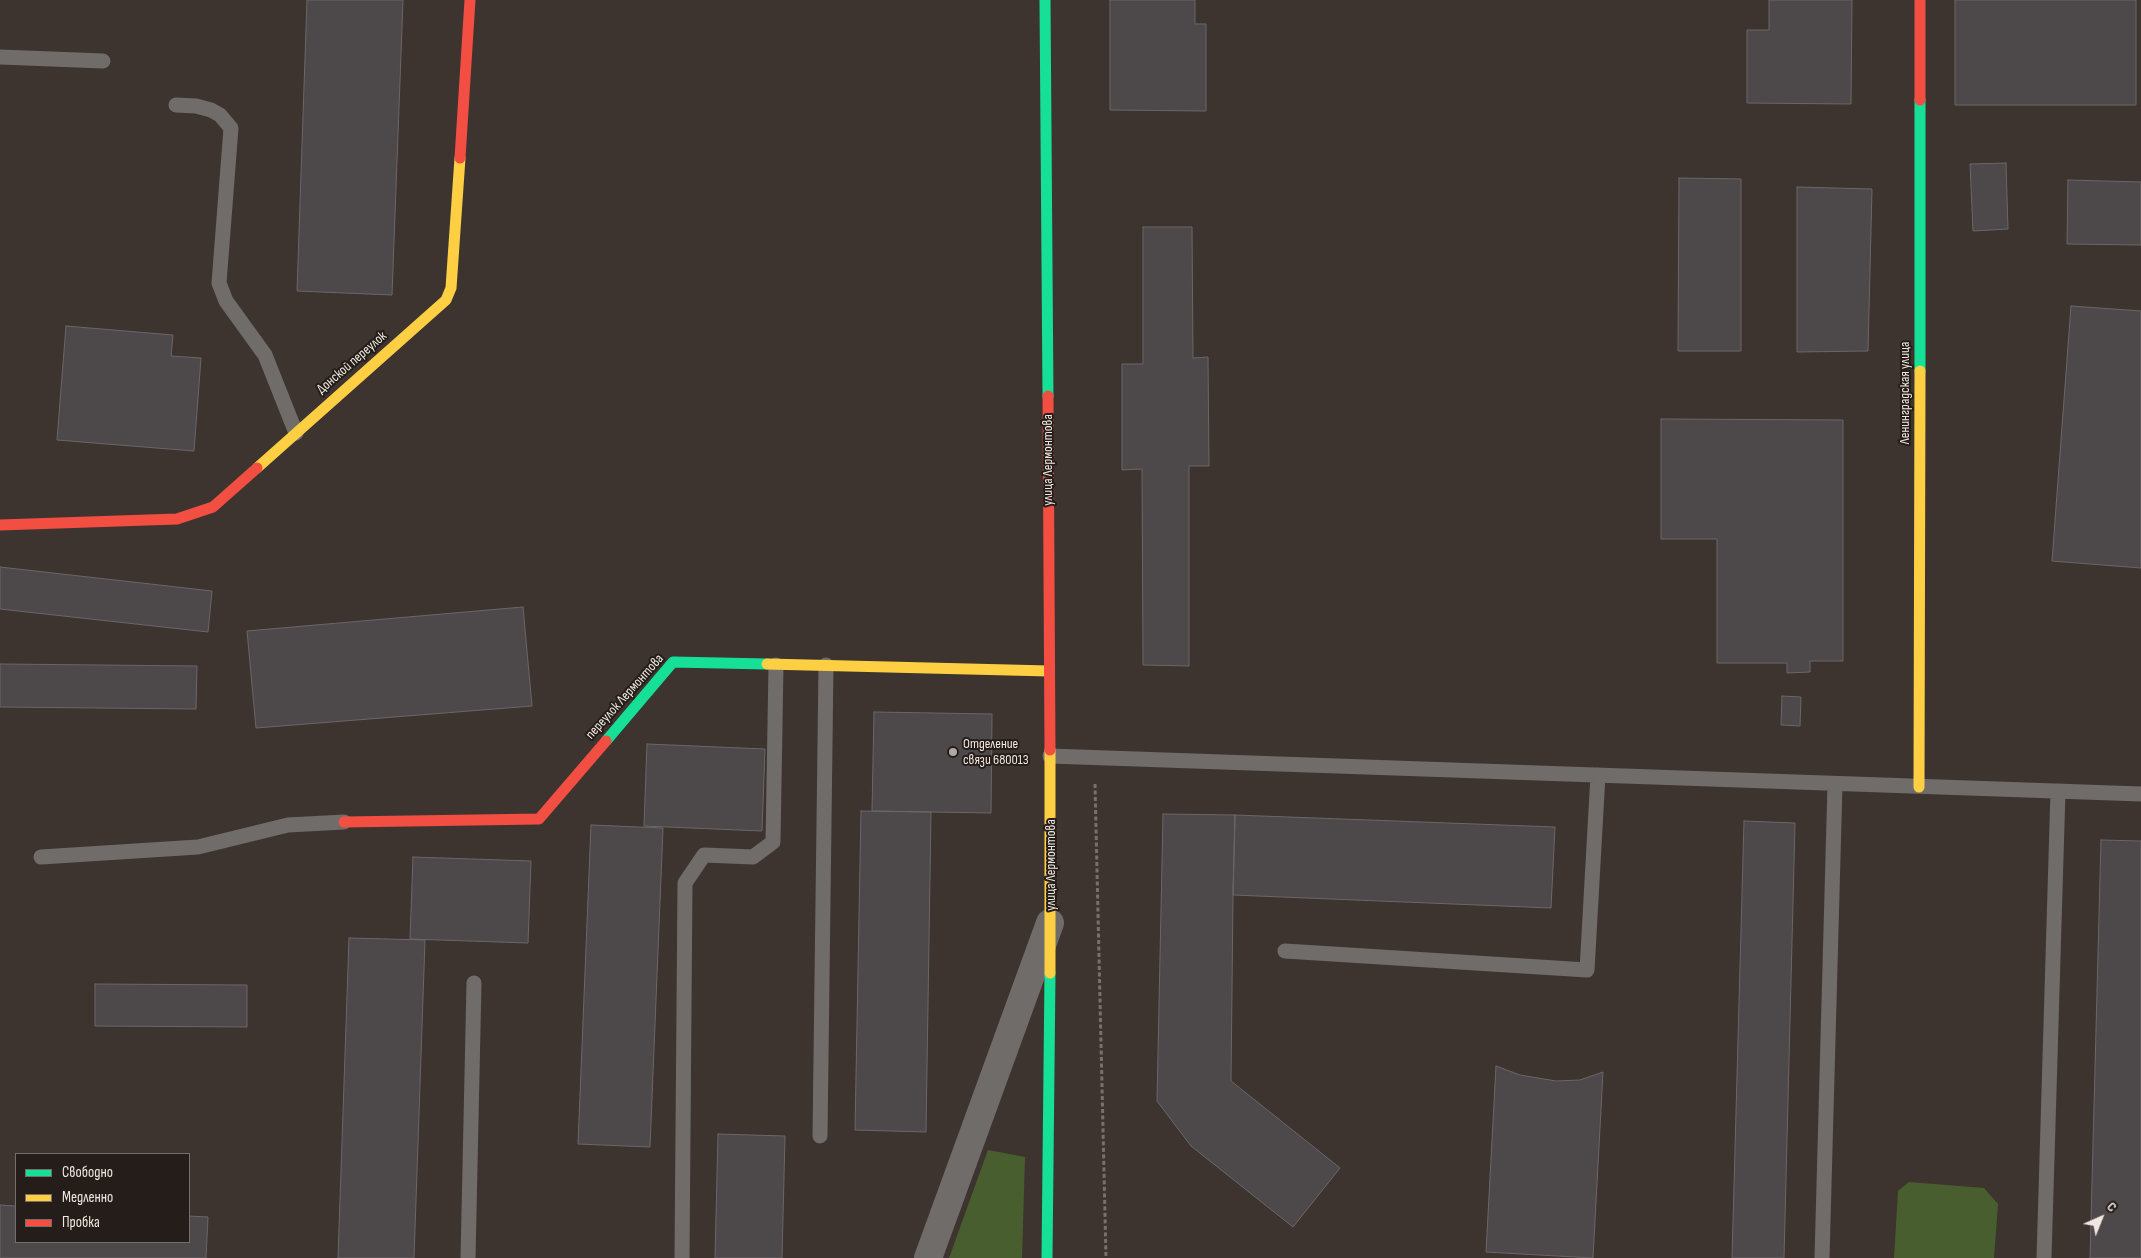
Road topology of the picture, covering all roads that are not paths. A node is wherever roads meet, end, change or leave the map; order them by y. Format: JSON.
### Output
{"nodes":[{"id":1,"x":470,"y":0,"type":"edge"},
{"id":2,"x":1045,"y":0,"type":"edge"},
{"id":3,"x":1920,"y":0,"type":"edge"},
{"id":4,"x":0,"y":56,"type":"edge"},
{"id":5,"x":102,"y":61,"type":"dead end"},
{"id":6,"x":176,"y":106,"type":"dead end"},
{"id":7,"x":296,"y":433,"type":"junction"},
{"id":8,"x":0,"y":525,"type":"edge"},
{"id":9,"x":776,"y":664,"type":"junction"},
{"id":10,"x":826,"y":666,"type":"junction"},
{"id":11,"x":1050,"y":670,"type":"junction"},
{"id":12,"x":1050,"y":756,"type":"junction"},
{"id":13,"x":1598,"y":775,"type":"junction"},
{"id":14,"x":1835,"y":784,"type":"junction"},
{"id":15,"x":1919,"y":787,"type":"junction"},
{"id":16,"x":2058,"y":791,"type":"junction"},
{"id":17,"x":2141,"y":794,"type":"edge"},
{"id":18,"x":344,"y":822,"type":"joint"},
{"id":19,"x":41,"y":857,"type":"dead end"},
{"id":20,"x":1051,"y":919,"type":"junction"},
{"id":21,"x":1285,"y":951,"type":"dead end"},
{"id":22,"x":474,"y":983,"type":"dead end"},
{"id":23,"x":820,"y":1136,"type":"dead end"},
{"id":24,"x":468,"y":1258,"type":"edge"},
{"id":25,"x":682,"y":1258,"type":"edge"},
{"id":26,"x":928,"y":1258,"type":"edge"},
{"id":27,"x":1047,"y":1258,"type":"edge"},
{"id":28,"x":1822,"y":1258,"type":"edge"},
{"id":29,"x":2044,"y":1258,"type":"edge"}],
"edges":[{"from":1,"to":7,"type":"street","name":"Донской переулок"},
{"from":2,"to":11,"type":"street","name":"улица Лермонтова"},
{"from":3,"to":15,"type":"street","name":"Ленинградская улица"},
{"from":4,"to":5,"type":"lane"},
{"from":6,"to":7,"type":"lane"},
{"from":7,"to":8,"type":"street","name":"Донской переулок"},
{"from":9,"to":10,"type":"street","name":"переулок Лермонтова"},
{"from":9,"to":18,"type":"street","name":"переулок Лермонтова"},
{"from":9,"to":25,"type":"lane"},
{"from":10,"to":11,"type":"street","name":"переулок Лермонтова"},
{"from":10,"to":23,"type":"lane"},
{"from":11,"to":12,"type":"street","name":"улица Лермонтова"},
{"from":12,"to":13,"type":"lane"},
{"from":12,"to":20,"type":"street","name":"улица Лермонтова"},
{"from":13,"to":14,"type":"lane"},
{"from":13,"to":21,"type":"lane"},
{"from":14,"to":15,"type":"lane"},
{"from":14,"to":28,"type":"lane"},
{"from":15,"to":16,"type":"lane"},
{"from":16,"to":17,"type":"lane"},
{"from":16,"to":29,"type":"lane"},
{"from":18,"to":19,"type":"lane"},
{"from":20,"to":26,"type":"street","name":"улица Лермонтова"},
{"from":20,"to":27,"type":"street","name":"улица Лермонтова"},
{"from":22,"to":24,"type":"lane"}]}
